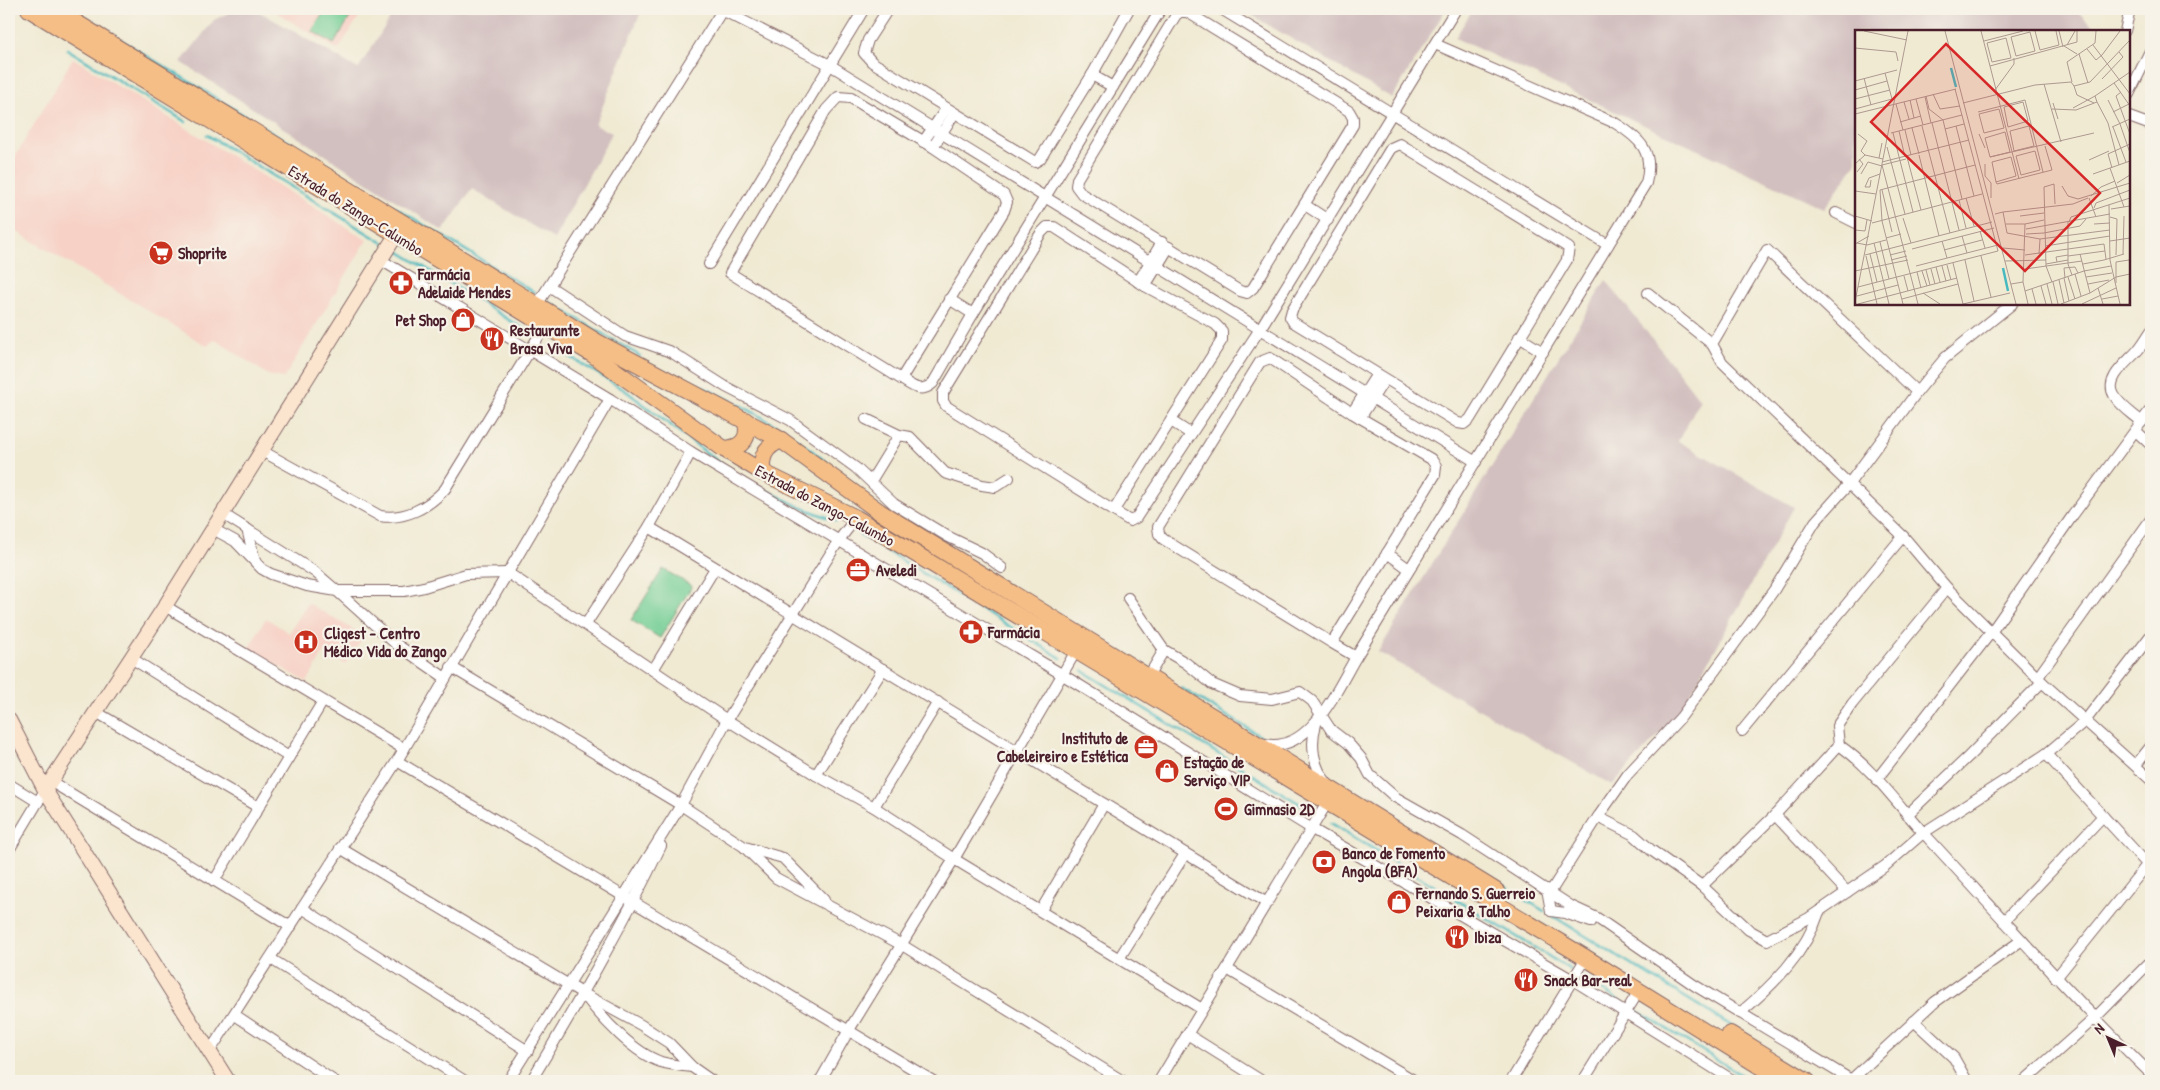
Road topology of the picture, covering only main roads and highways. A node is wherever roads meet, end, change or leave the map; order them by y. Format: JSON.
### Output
{"nodes":[{"id":1,"x":29,"y":9,"type":"edge"},
{"id":2,"x":54,"y":9,"type":"edge"},
{"id":3,"x":745,"y":420,"type":"junction"},
{"id":4,"x":781,"y":440,"type":"junction"},
{"id":5,"x":724,"y":449,"type":"junction"},
{"id":6,"x":762,"y":472,"type":"junction"},
{"id":7,"x":1330,"y":797,"type":"junction"},
{"id":8,"x":1784,"y":1081,"type":"edge"},
{"id":9,"x":1807,"y":1081,"type":"edge"}],
"edges":[{"from":1,"to":5,"type":"main road","name":"Estrada do Zango-Calumbo"},
{"from":2,"to":3,"type":"main road","name":"Estrada do Zango-Calumbo"},
{"from":3,"to":4,"type":"main road","name":"Estrada do Zango-Calumbo"},
{"from":3,"to":5,"type":"main road"},
{"from":4,"to":6,"type":"main road"},
{"from":4,"to":7,"type":"main road","name":"Estrada do Zango-Calumbo"},
{"from":5,"to":6,"type":"main road","name":"Estrada do Zango-Calumbo"},
{"from":6,"to":7,"type":"main road","name":"Estrada do Zango-Calumbo"},
{"from":7,"to":8,"type":"main road","name":"Estrada do Zango-Calumbo"},
{"from":7,"to":9,"type":"main road","name":"Estrada do Zango-Calumbo"}]}
